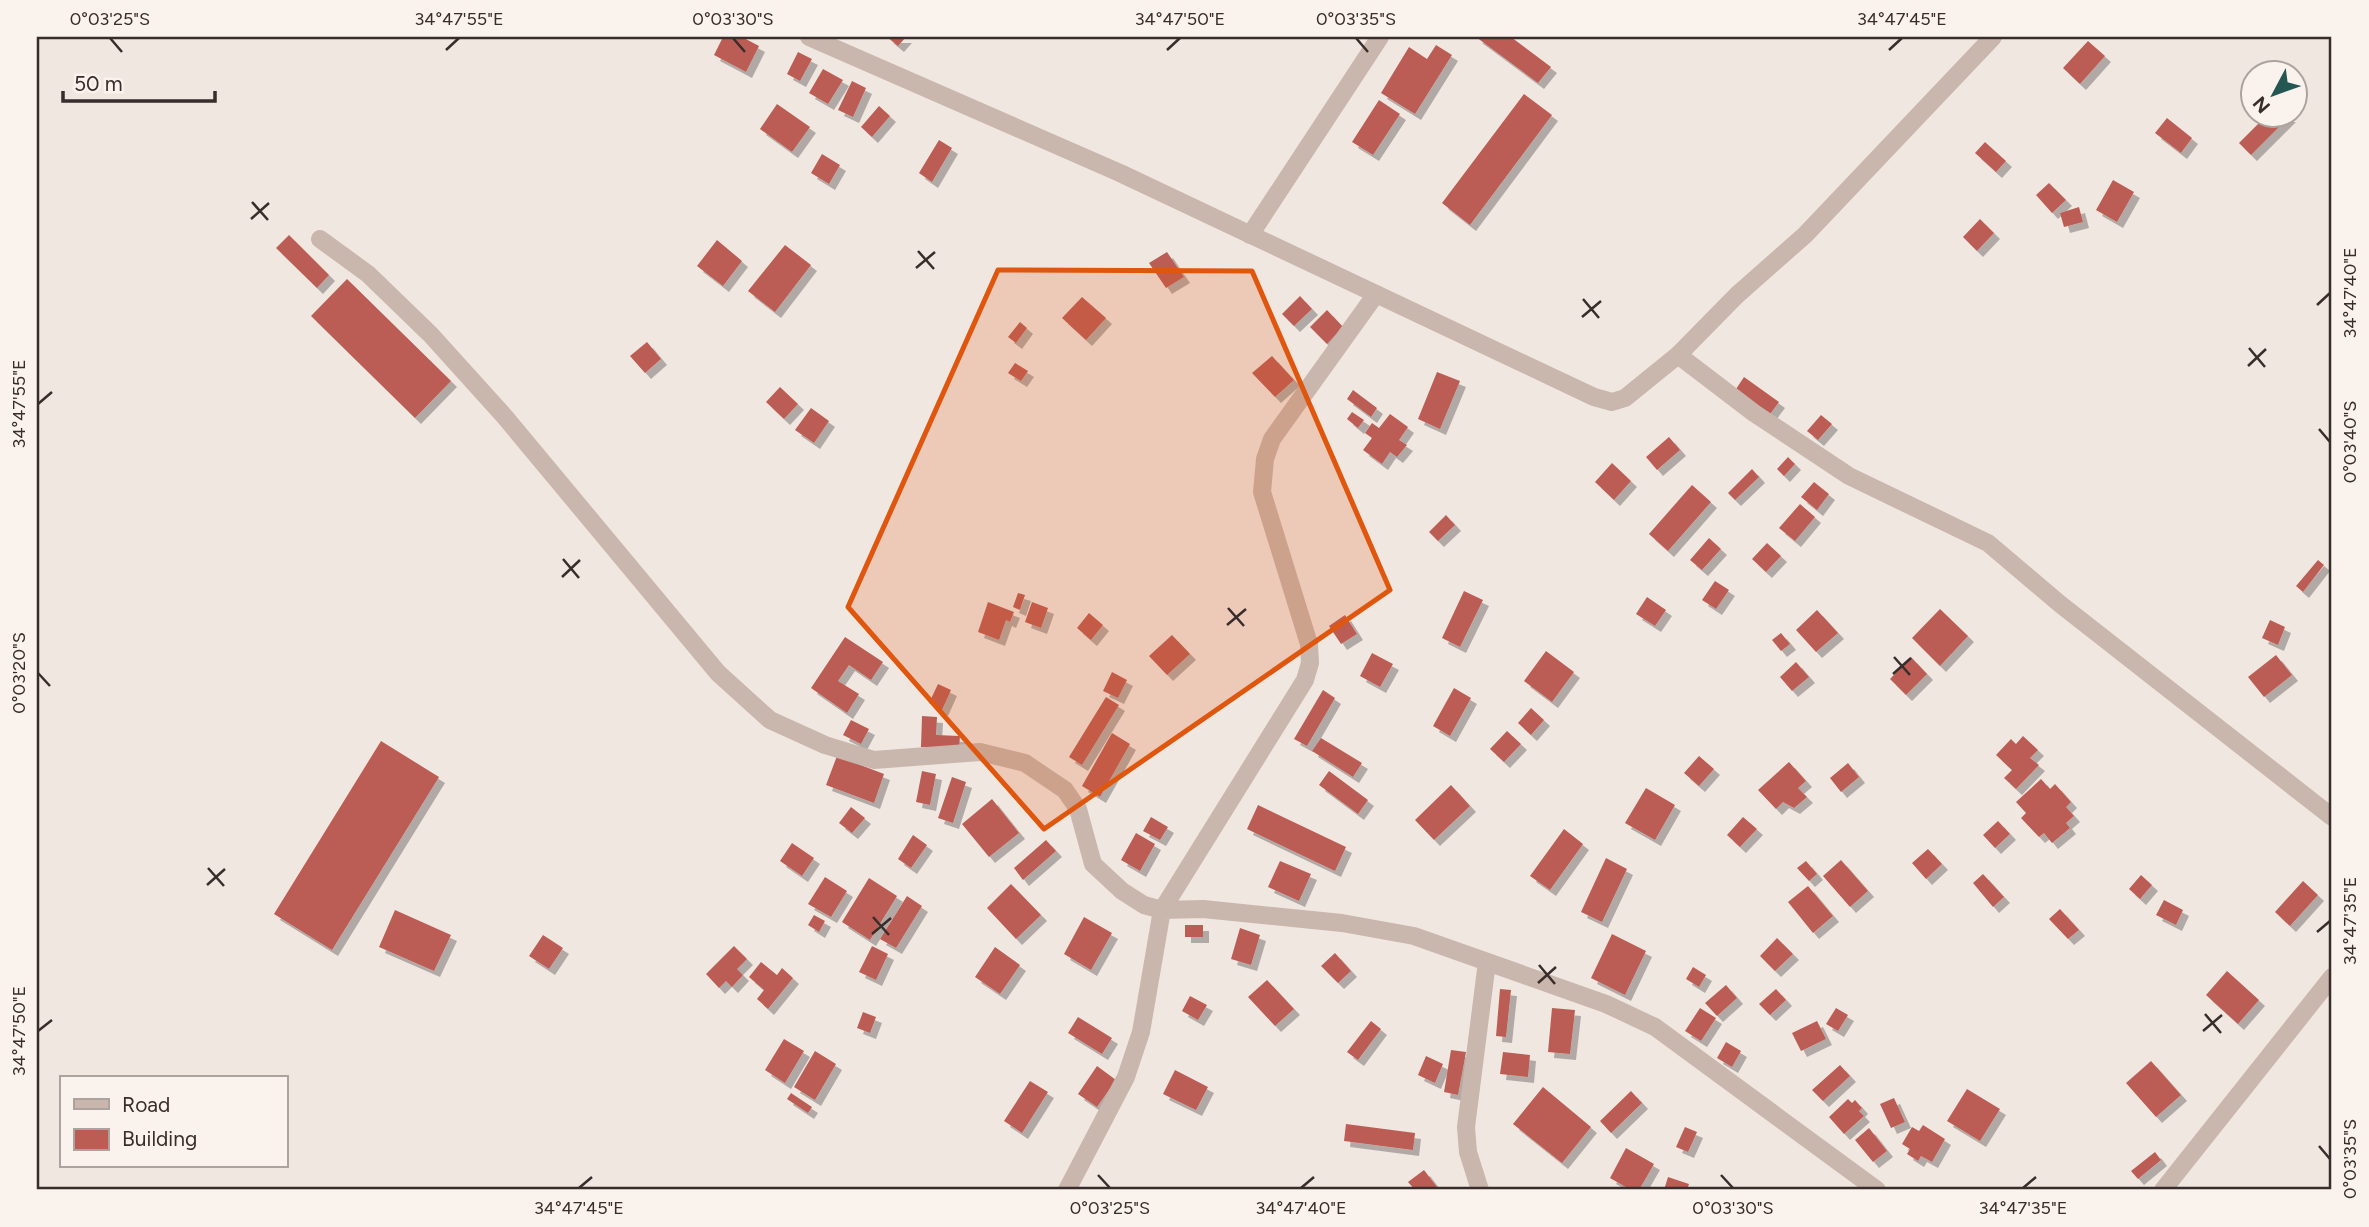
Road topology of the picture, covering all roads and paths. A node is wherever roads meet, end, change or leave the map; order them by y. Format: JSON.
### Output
{"nodes":[{"id":1,"x":809,"y":37,"type":"edge"},
{"id":2,"x":1380,"y":37,"type":"edge"},
{"id":3,"x":1993,"y":37,"type":"edge"},
{"id":4,"x":1250,"y":235,"type":"junction"},
{"id":5,"x":320,"y":239,"type":"dead end"},
{"id":6,"x":1376,"y":294,"type":"junction"},
{"id":7,"x":1678,"y":355,"type":"junction"},
{"id":8,"x":2332,"y":817,"type":"edge"},
{"id":9,"x":1162,"y":911,"type":"junction"},
{"id":10,"x":1487,"y":962,"type":"junction"},
{"id":11,"x":2332,"y":977,"type":"edge"},
{"id":12,"x":1067,"y":1190,"type":"edge"},
{"id":13,"x":1480,"y":1190,"type":"edge"},
{"id":14,"x":1877,"y":1190,"type":"edge"},
{"id":15,"x":2163,"y":1190,"type":"edge"}],
"edges":[{"from":1,"to":4,"type":"street"},
{"from":2,"to":4,"type":"street"},
{"from":3,"to":7,"type":"street"},
{"from":4,"to":6,"type":"street"},
{"from":5,"to":9,"type":"street"},
{"from":6,"to":7,"type":"street"},
{"from":6,"to":9,"type":"street"},
{"from":7,"to":8,"type":"street"},
{"from":9,"to":10,"type":"street"},
{"from":9,"to":12,"type":"street"},
{"from":10,"to":13,"type":"street"},
{"from":10,"to":14,"type":"street"},
{"from":11,"to":15,"type":"street"}]}
